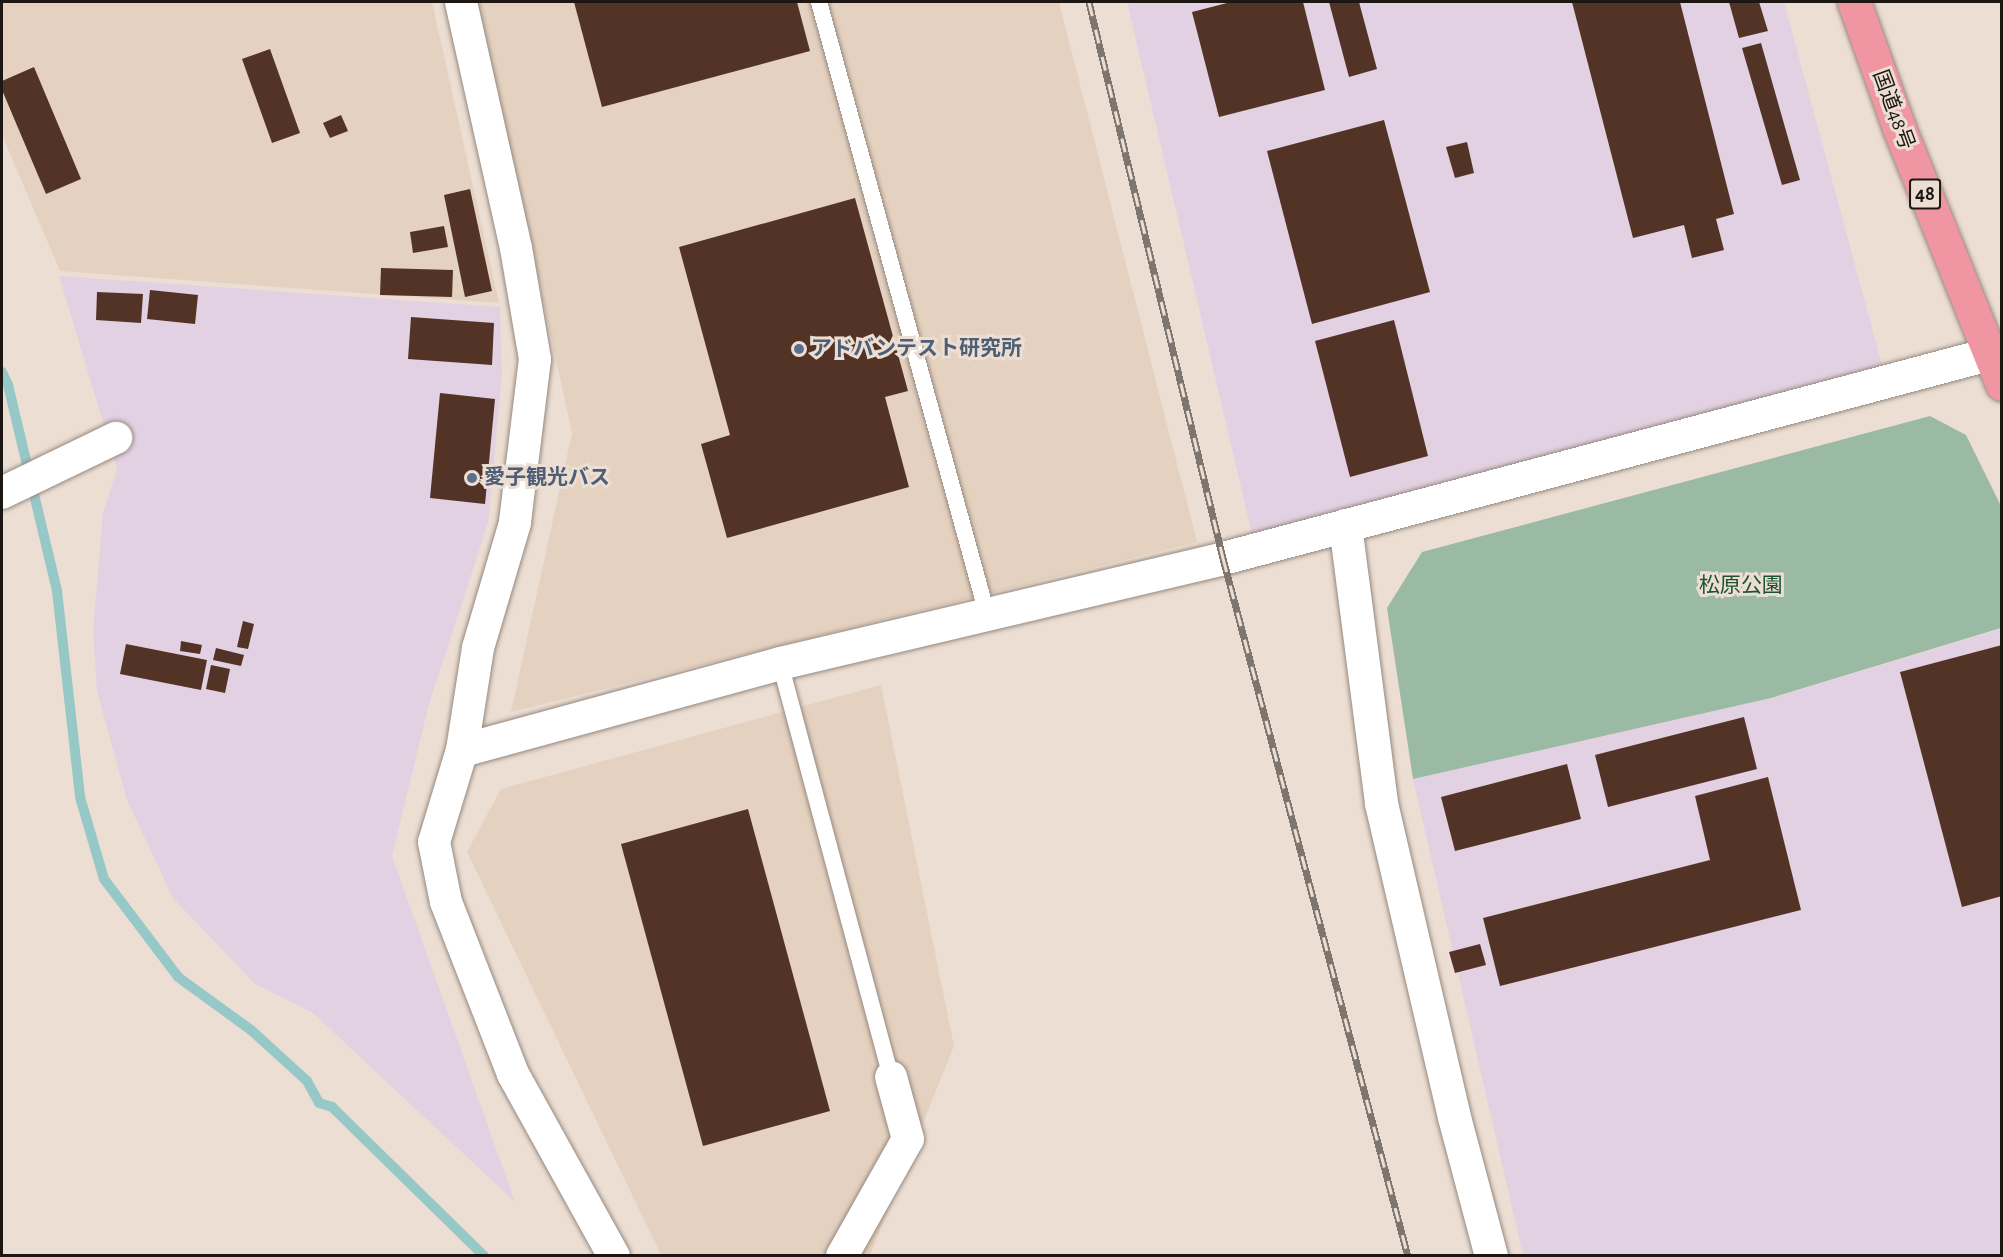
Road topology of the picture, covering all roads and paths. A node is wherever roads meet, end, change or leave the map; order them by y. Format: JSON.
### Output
{"nodes":[{"id":1,"x":461,"y":2,"type":"edge"},
{"id":2,"x":819,"y":2,"type":"edge"},
{"id":3,"x":1854,"y":2,"type":"edge"},
{"id":4,"x":1988,"y":354,"type":"junction"},
{"id":5,"x":2001,"y":384,"type":"edge"},
{"id":6,"x":116,"y":438,"type":"dead end"},
{"id":7,"x":10,"y":489,"type":"edge"},
{"id":8,"x":1345,"y":525,"type":"junction"},
{"id":9,"x":987,"y":614,"type":"junction"},
{"id":10,"x":780,"y":663,"type":"junction"},
{"id":11,"x":462,"y":750,"type":"junction"},
{"id":12,"x":891,"y":1077,"type":"joint"},
{"id":13,"x":614,"y":1256,"type":"edge"},
{"id":14,"x":842,"y":1256,"type":"edge"},
{"id":15,"x":1491,"y":1256,"type":"edge"}],
"edges":[{"from":1,"to":11,"type":"street"},
{"from":2,"to":9,"type":"lane"},
{"from":3,"to":4,"type":"highway","name":"国道48号","number":"48"},
{"from":4,"to":5,"type":"highway","name":"国道48号","number":"48"},
{"from":4,"to":8,"type":"street"},
{"from":6,"to":7,"type":"street"},
{"from":8,"to":9,"type":"street"},
{"from":8,"to":15,"type":"street"},
{"from":9,"to":10,"type":"street"},
{"from":10,"to":11,"type":"street"},
{"from":10,"to":12,"type":"lane"},
{"from":11,"to":13,"type":"street"},
{"from":12,"to":14,"type":"street"}]}
